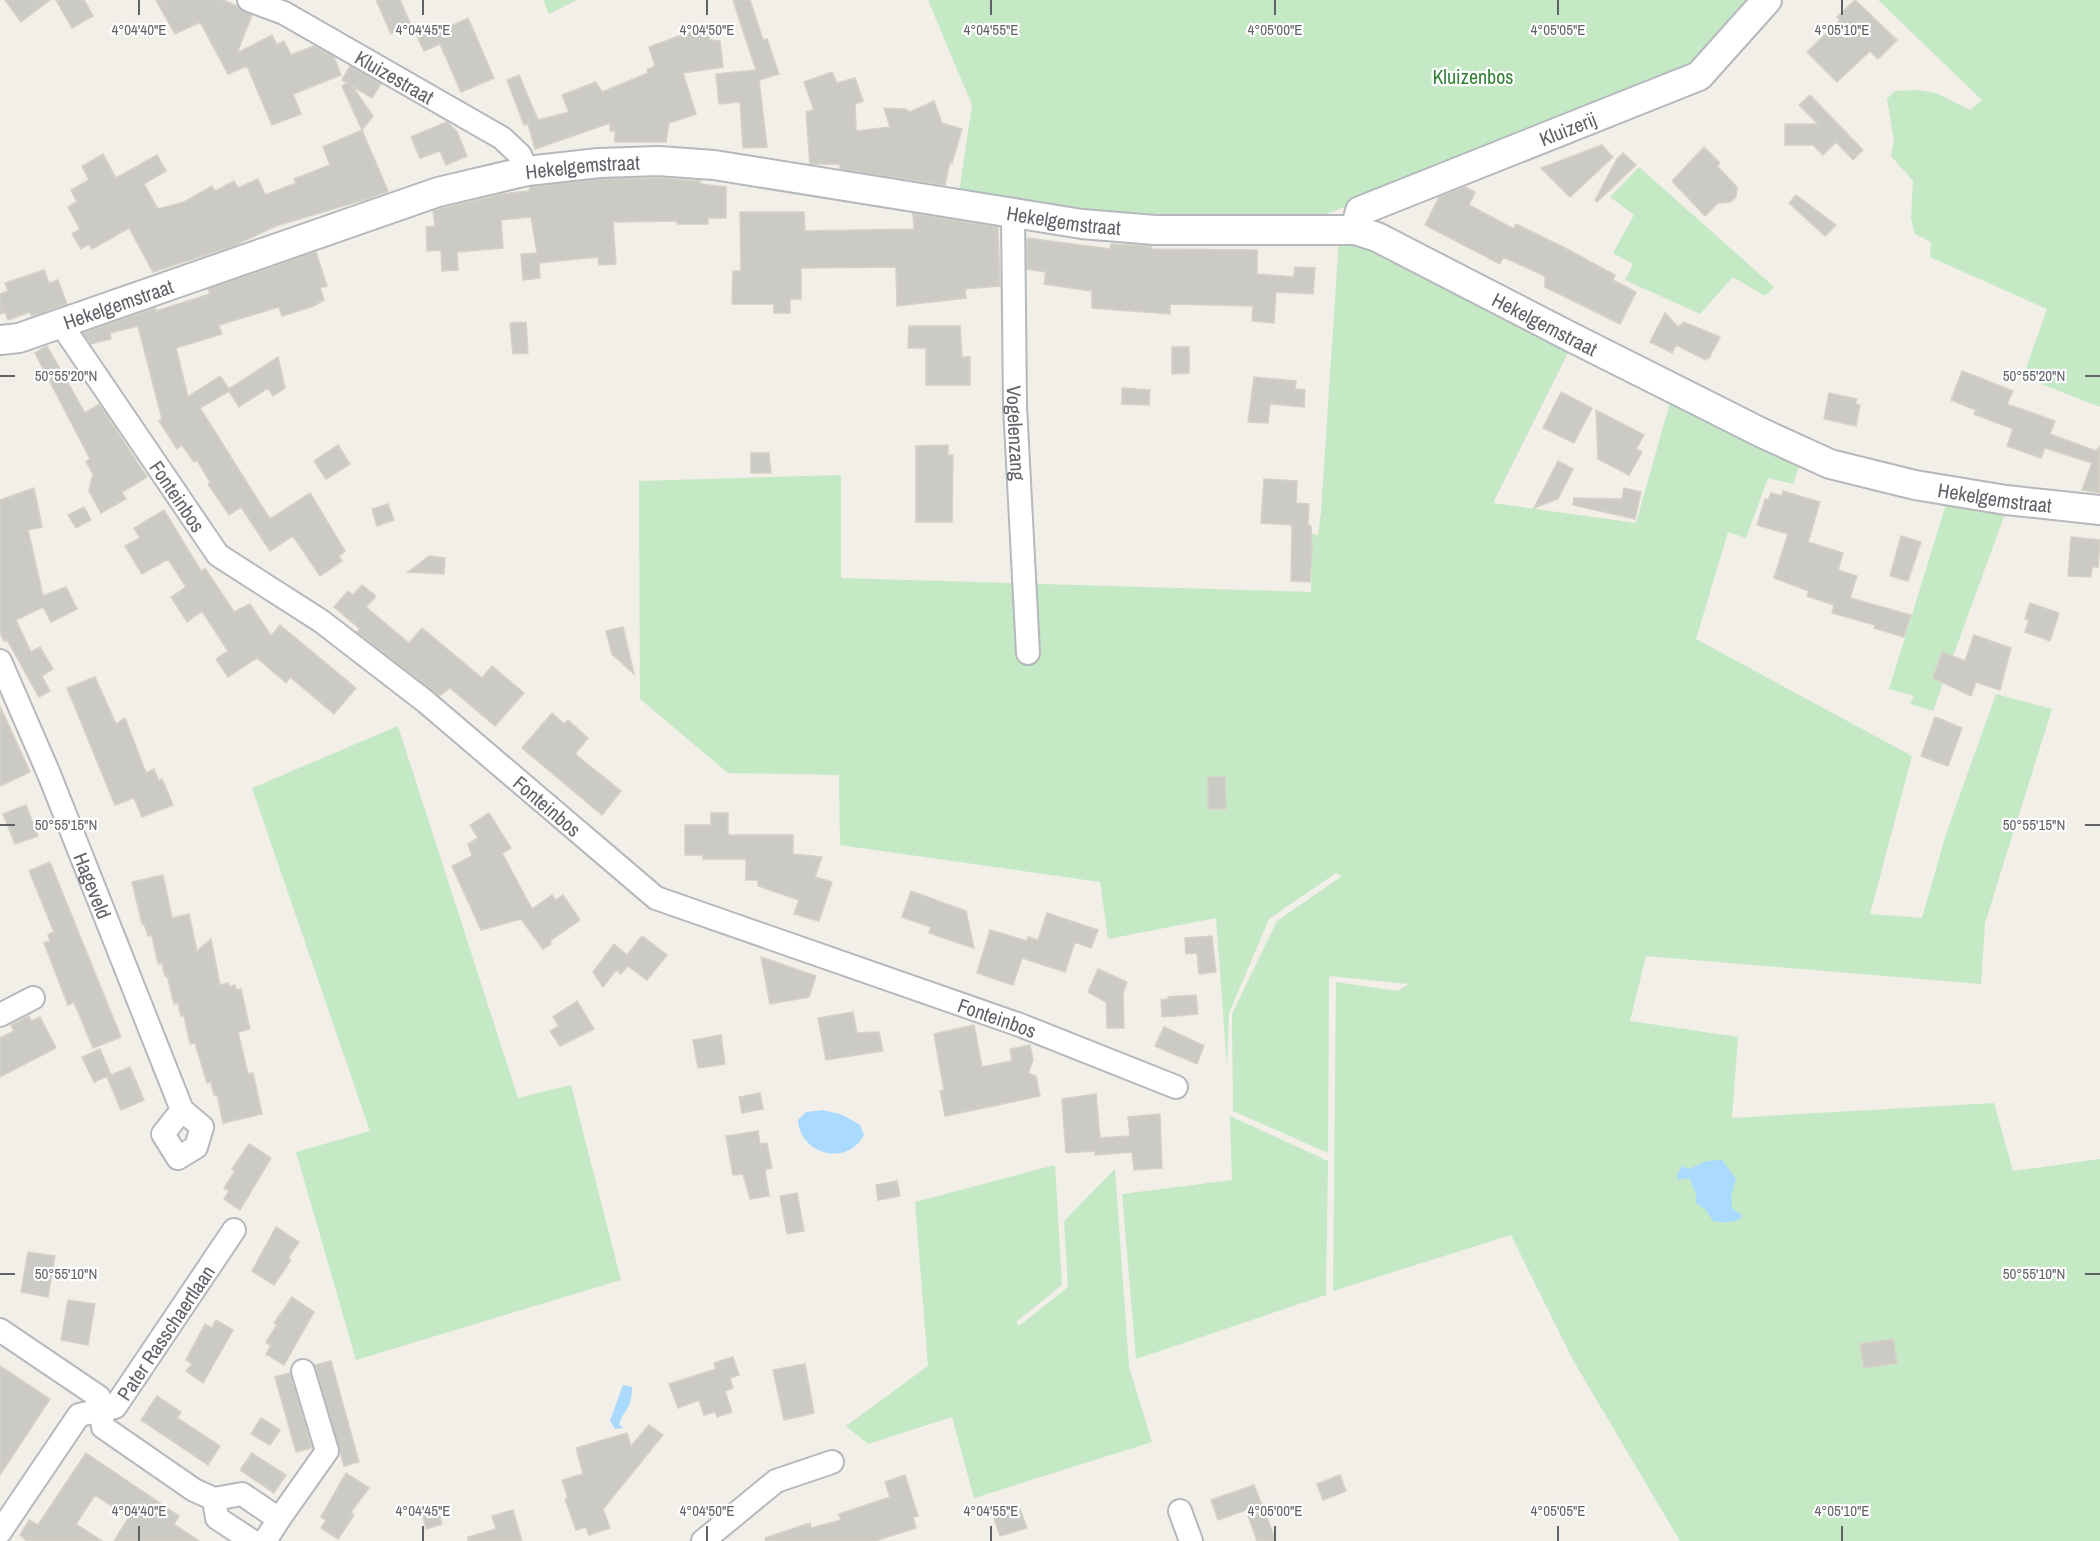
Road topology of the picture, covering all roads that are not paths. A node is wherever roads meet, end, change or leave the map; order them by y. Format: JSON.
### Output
{"nodes":[{"id":1,"x":249,"y":0,"type":"edge"},
{"id":2,"x":1767,"y":0,"type":"edge"},
{"id":3,"x":527,"y":171,"type":"junction"},
{"id":4,"x":1013,"y":214,"type":"junction"},
{"id":5,"x":1355,"y":230,"type":"junction"},
{"id":6,"x":61,"y":324,"type":"junction"},
{"id":7,"x":0,"y":340,"type":"edge"},
{"id":8,"x":2100,"y":510,"type":"edge"},
{"id":9,"x":1028,"y":653,"type":"dead end"},
{"id":10,"x":0,"y":661,"type":"edge"},
{"id":11,"x":33,"y":998,"type":"dead end"},
{"id":12,"x":0,"y":1015,"type":"edge"},
{"id":13,"x":1176,"y":1087,"type":"dead end"},
{"id":14,"x":182,"y":1110,"type":"dead end"},
{"id":15,"x":234,"y":1230,"type":"dead end"},
{"id":16,"x":0,"y":1330,"type":"edge"},
{"id":17,"x":303,"y":1371,"type":"dead end"},
{"id":18,"x":103,"y":1411,"type":"junction"},
{"id":19,"x":832,"y":1462,"type":"dead end"},
{"id":20,"x":214,"y":1499,"type":"junction"},
{"id":21,"x":1180,"y":1511,"type":"dead end"},
{"id":22,"x":279,"y":1519,"type":"junction"},
{"id":23,"x":0,"y":1532,"type":"edge"},
{"id":24,"x":252,"y":1541,"type":"edge"},
{"id":25,"x":265,"y":1541,"type":"edge"},
{"id":26,"x":703,"y":1541,"type":"edge"},
{"id":27,"x":1191,"y":1541,"type":"edge"}],
"edges":[{"from":1,"to":3,"type":"street","name":"Kluizestraat"},
{"from":2,"to":5,"type":"street","name":"Kluizerij"},
{"from":3,"to":4,"type":"street","name":"Hekelgemstraat"},
{"from":3,"to":6,"type":"street","name":"Hekelgemstraat"},
{"from":4,"to":5,"type":"street","name":"Hekelgemstraat"},
{"from":4,"to":9,"type":"street","name":"Vogelenzang"},
{"from":5,"to":8,"type":"street","name":"Hekelgemstraat"},
{"from":6,"to":7,"type":"street","name":"Hekelgemstraat"},
{"from":6,"to":13,"type":"street","name":"Fonteinbos"},
{"from":10,"to":14,"type":"street","name":"Hageveld"},
{"from":11,"to":12,"type":"street"},
{"from":15,"to":18,"type":"street","name":"Pater Rasschaertlaan"},
{"from":16,"to":18,"type":"street"},
{"from":17,"to":22,"type":"street"},
{"from":18,"to":20,"type":"street"},
{"from":18,"to":23,"type":"street","name":"Pater Rasschaertlaan"},
{"from":19,"to":26,"type":"street"},
{"from":20,"to":22,"type":"street"},
{"from":20,"to":24,"type":"street"},
{"from":21,"to":27,"type":"street"},
{"from":22,"to":25,"type":"street"}]}
